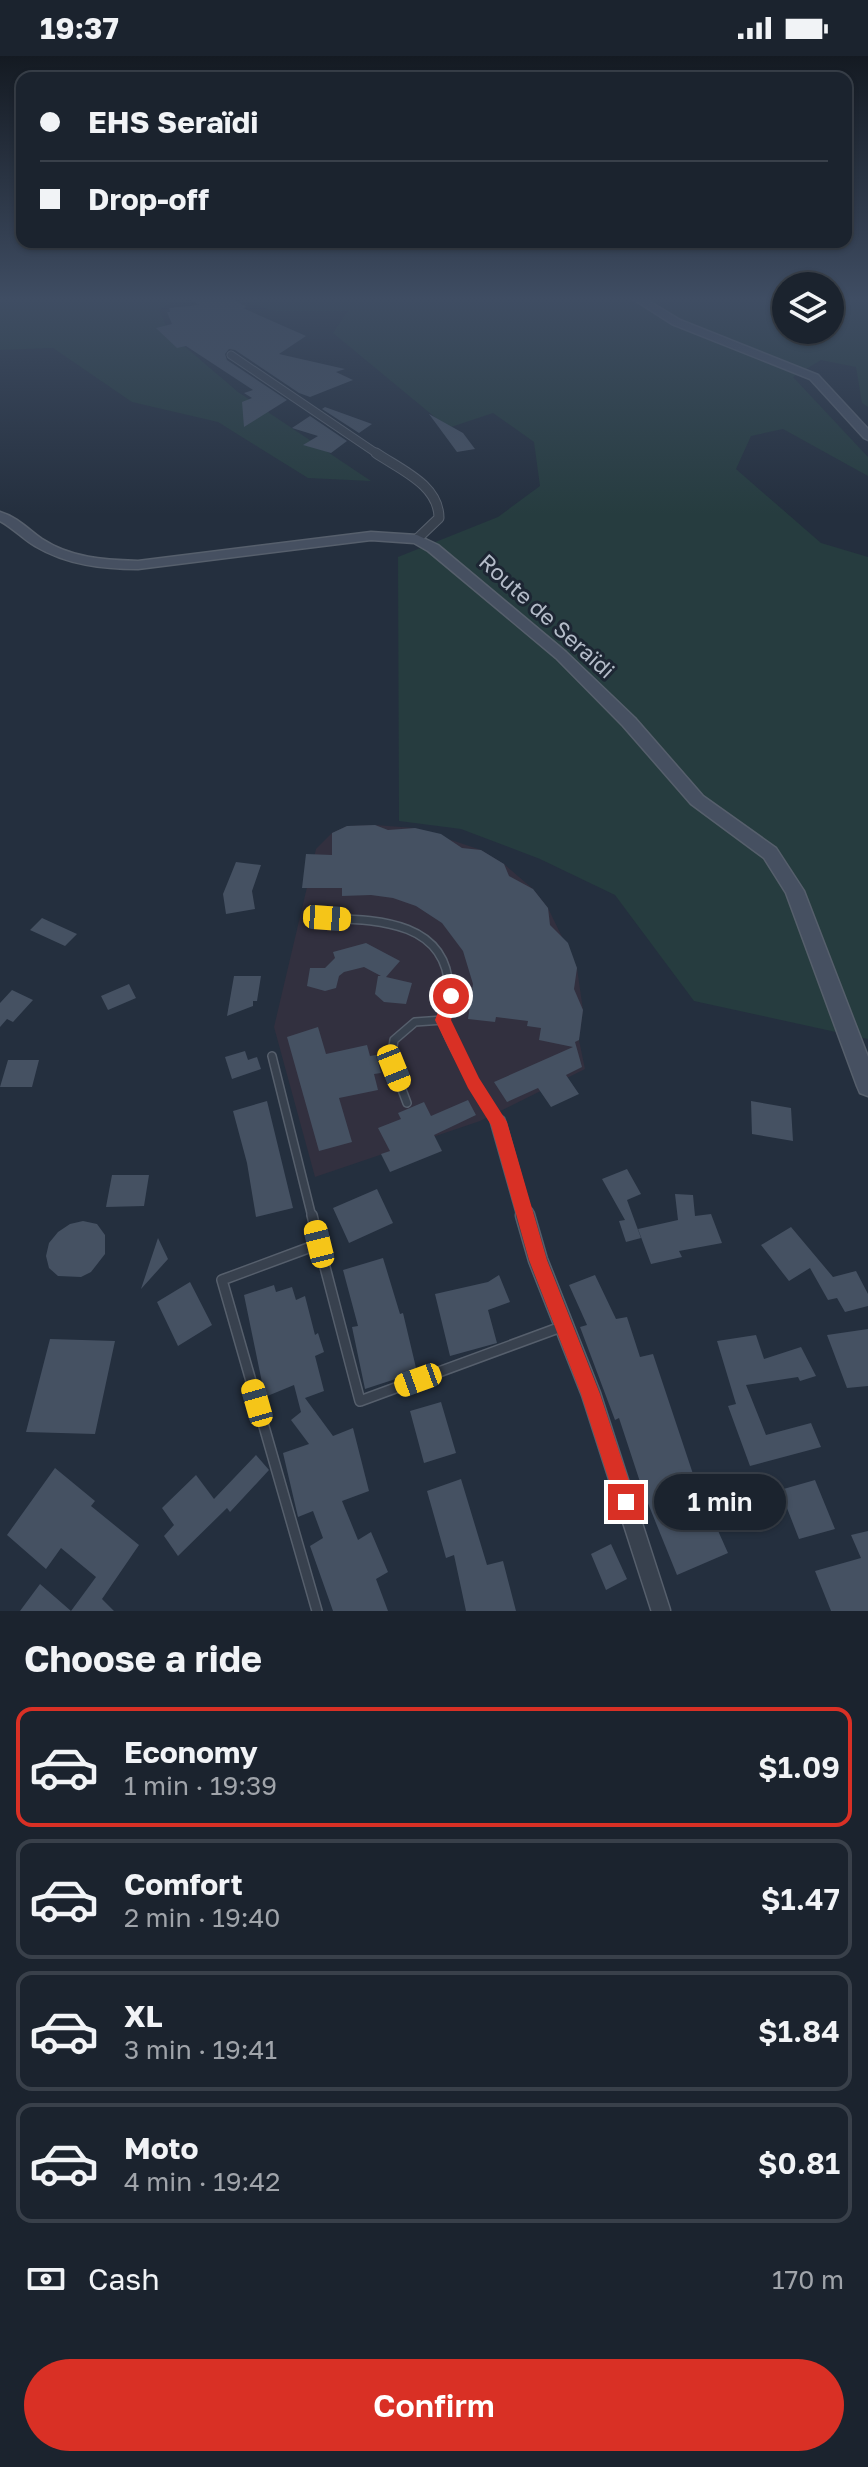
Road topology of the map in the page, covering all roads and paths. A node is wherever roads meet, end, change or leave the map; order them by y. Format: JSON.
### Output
{"nodes":[{"id":1,"x":253,"y":370,"type":"edge"},
{"id":2,"x":796,"y":370,"type":"edge"},
{"id":3,"x":868,"y":436,"type":"edge"},
{"id":4,"x":0,"y":516,"type":"edge"},
{"id":5,"x":417,"y":539,"type":"junction"},
{"id":6,"x":327,"y":918,"type":"dead end"},
{"id":7,"x":443,"y":1020,"type":"junction"},
{"id":8,"x":272,"y":1056,"type":"dead end"},
{"id":9,"x":868,"y":1086,"type":"edge"},
{"id":10,"x":407,"y":1103,"type":"dead end"},
{"id":11,"x":498,"y":1122,"type":"joint"},
{"id":12,"x":319,"y":1244,"type":"junction"},
{"id":13,"x":563,"y":1326,"type":"junction"},
{"id":14,"x":317,"y":1611,"type":"edge"},
{"id":15,"x":661,"y":1611,"type":"edge"}],
"edges":[{"from":1,"to":5,"type":"street"},
{"from":2,"to":3,"type":"main road"},
{"from":4,"to":5,"type":"main road","name":"Route de Seraïdi"},
{"from":5,"to":9,"type":"main road","name":"Route de Seraïdi"},
{"from":6,"to":7,"type":"lane"},
{"from":7,"to":10,"type":"lane"},
{"from":7,"to":11,"type":"lane"},
{"from":8,"to":12,"type":"lane"},
{"from":11,"to":13,"type":"street"},
{"from":12,"to":13,"type":"lane"},
{"from":12,"to":14,"type":"lane"},
{"from":13,"to":15,"type":"street"}]}
